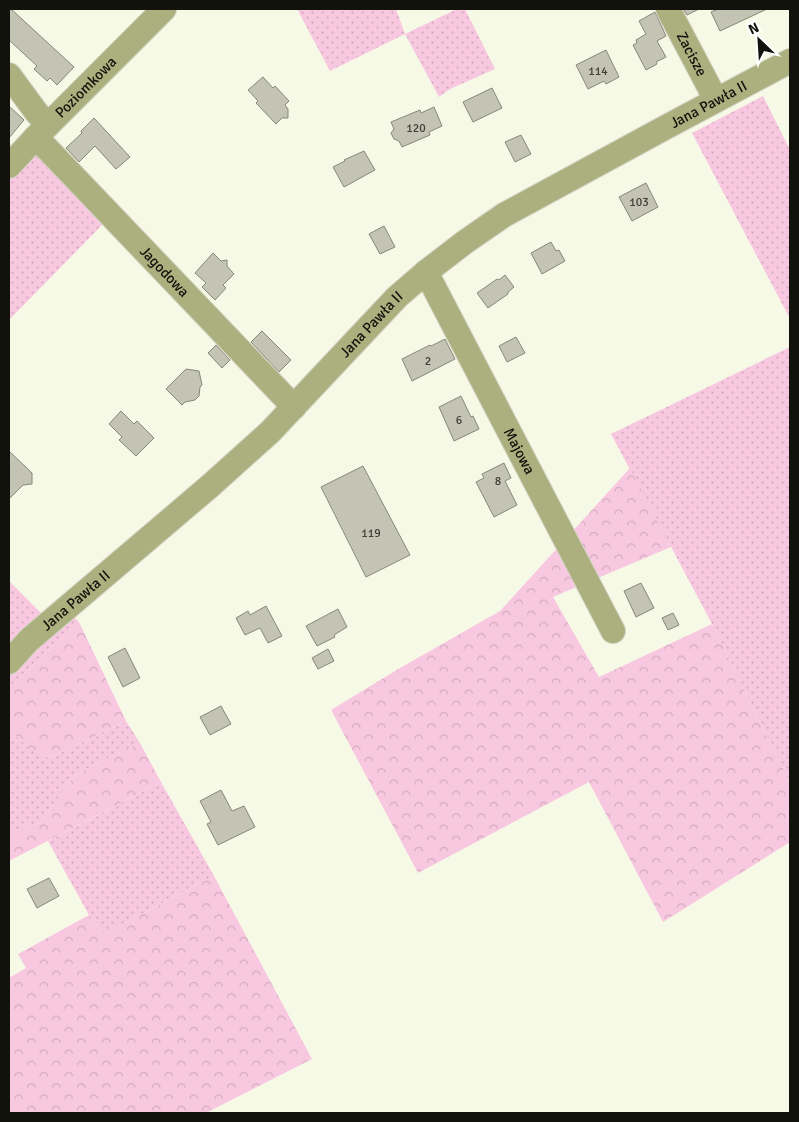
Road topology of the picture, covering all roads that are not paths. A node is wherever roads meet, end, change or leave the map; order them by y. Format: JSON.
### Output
{"nodes":[{"id":1,"x":164,"y":9,"type":"edge"},
{"id":2,"x":668,"y":9,"type":"edge"},
{"id":3,"x":790,"y":61,"type":"edge"},
{"id":4,"x":9,"y":75,"type":"edge"},
{"id":5,"x":716,"y":100,"type":"junction"},
{"id":6,"x":42,"y":131,"type":"junction"},
{"id":7,"x":9,"y":166,"type":"edge"},
{"id":8,"x":426,"y":272,"type":"junction"},
{"id":9,"x":294,"y":407,"type":"junction"},
{"id":10,"x":613,"y":631,"type":"dead end"},
{"id":11,"x":9,"y":662,"type":"edge"}],
"edges":[{"from":1,"to":6,"type":"street","name":"Poziomkowa"},
{"from":2,"to":5,"type":"street","name":"Zacisze"},
{"from":3,"to":5,"type":"street","name":"Jana Pawła II"},
{"from":4,"to":6,"type":"street","name":"Jagodowa"},
{"from":5,"to":8,"type":"street","name":"Jana Pawła II"},
{"from":6,"to":7,"type":"street","name":"Poziomkowa"},
{"from":6,"to":9,"type":"street","name":"Jagodowa"},
{"from":8,"to":9,"type":"street","name":"Jana Pawła II"},
{"from":8,"to":10,"type":"street","name":"Majowa"},
{"from":9,"to":11,"type":"street","name":"Jana Pawła II"}]}
